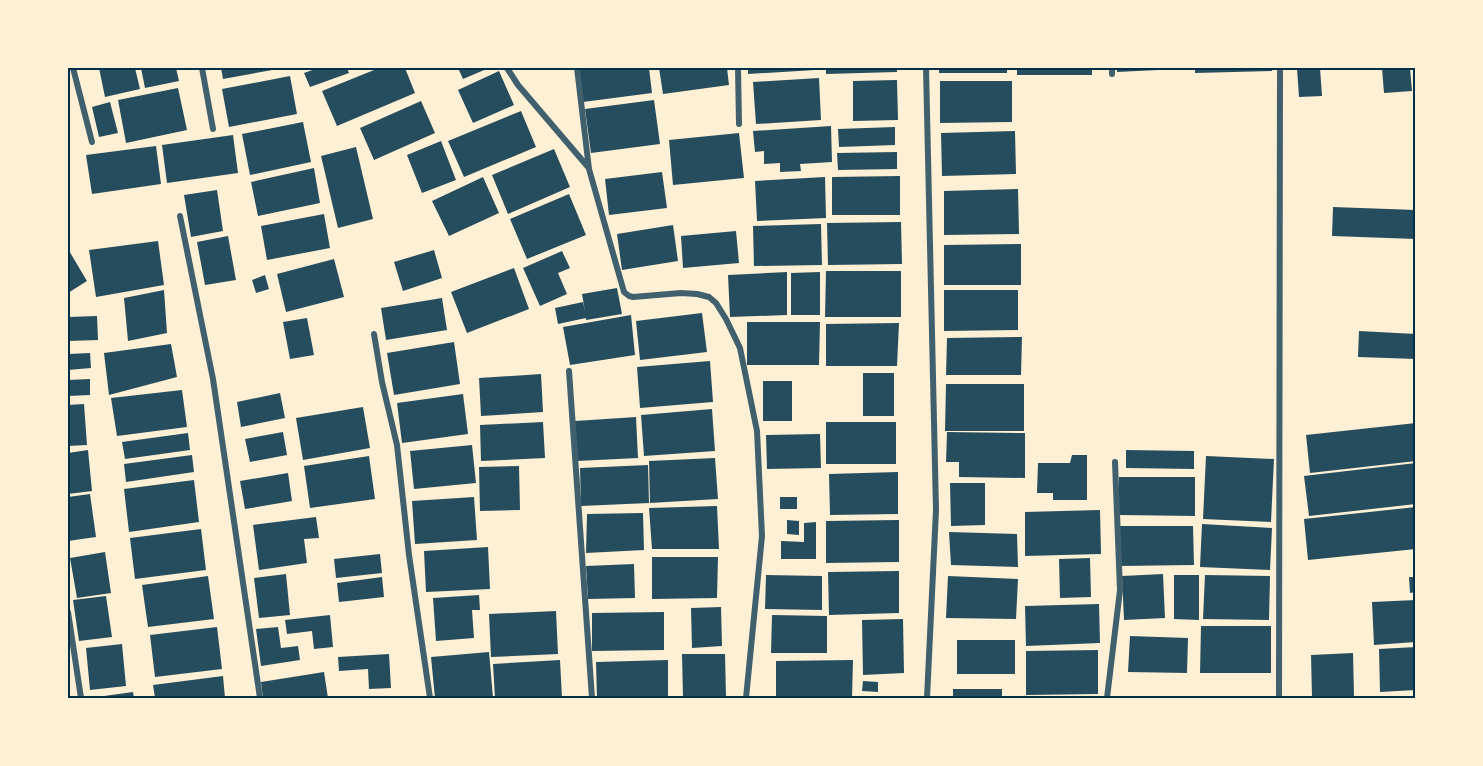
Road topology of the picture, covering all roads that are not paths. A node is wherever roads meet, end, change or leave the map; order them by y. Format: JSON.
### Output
{"nodes":[{"id":1,"x":73,"y":68,"type":"edge"},
{"id":2,"x":202,"y":68,"type":"edge"},
{"id":3,"x":507,"y":68,"type":"edge"},
{"id":4,"x":577,"y":68,"type":"edge"},
{"id":5,"x":738,"y":68,"type":"edge"},
{"id":6,"x":926,"y":68,"type":"edge"},
{"id":7,"x":1280,"y":68,"type":"edge"},
{"id":8,"x":739,"y":124,"type":"dead end"},
{"id":9,"x":213,"y":129,"type":"dead end"},
{"id":10,"x":92,"y":142,"type":"dead end"},
{"id":11,"x":589,"y":169,"type":"junction"},
{"id":12,"x":180,"y":216,"type":"dead end"},
{"id":13,"x":374,"y":334,"type":"dead end"},
{"id":14,"x":569,"y":371,"type":"dead end"},
{"id":15,"x":1115,"y":462,"type":"dead end"},
{"id":16,"x":68,"y":612,"type":"edge"},
{"id":17,"x":81,"y":699,"type":"edge"},
{"id":18,"x":260,"y":699,"type":"edge"},
{"id":19,"x":430,"y":699,"type":"edge"},
{"id":20,"x":592,"y":699,"type":"edge"},
{"id":21,"x":746,"y":699,"type":"edge"},
{"id":22,"x":927,"y":699,"type":"edge"},
{"id":23,"x":1107,"y":699,"type":"edge"},
{"id":24,"x":1279,"y":699,"type":"edge"}],
"edges":[{"from":1,"to":10,"type":"street"},
{"from":2,"to":9,"type":"street"},
{"from":3,"to":11,"type":"street"},
{"from":4,"to":11,"type":"street"},
{"from":5,"to":8,"type":"street"},
{"from":6,"to":22,"type":"street"},
{"from":7,"to":24,"type":"street"},
{"from":11,"to":21,"type":"street"},
{"from":12,"to":18,"type":"street"},
{"from":13,"to":19,"type":"street"},
{"from":14,"to":20,"type":"street"},
{"from":15,"to":23,"type":"street"},
{"from":16,"to":17,"type":"street"}]}
